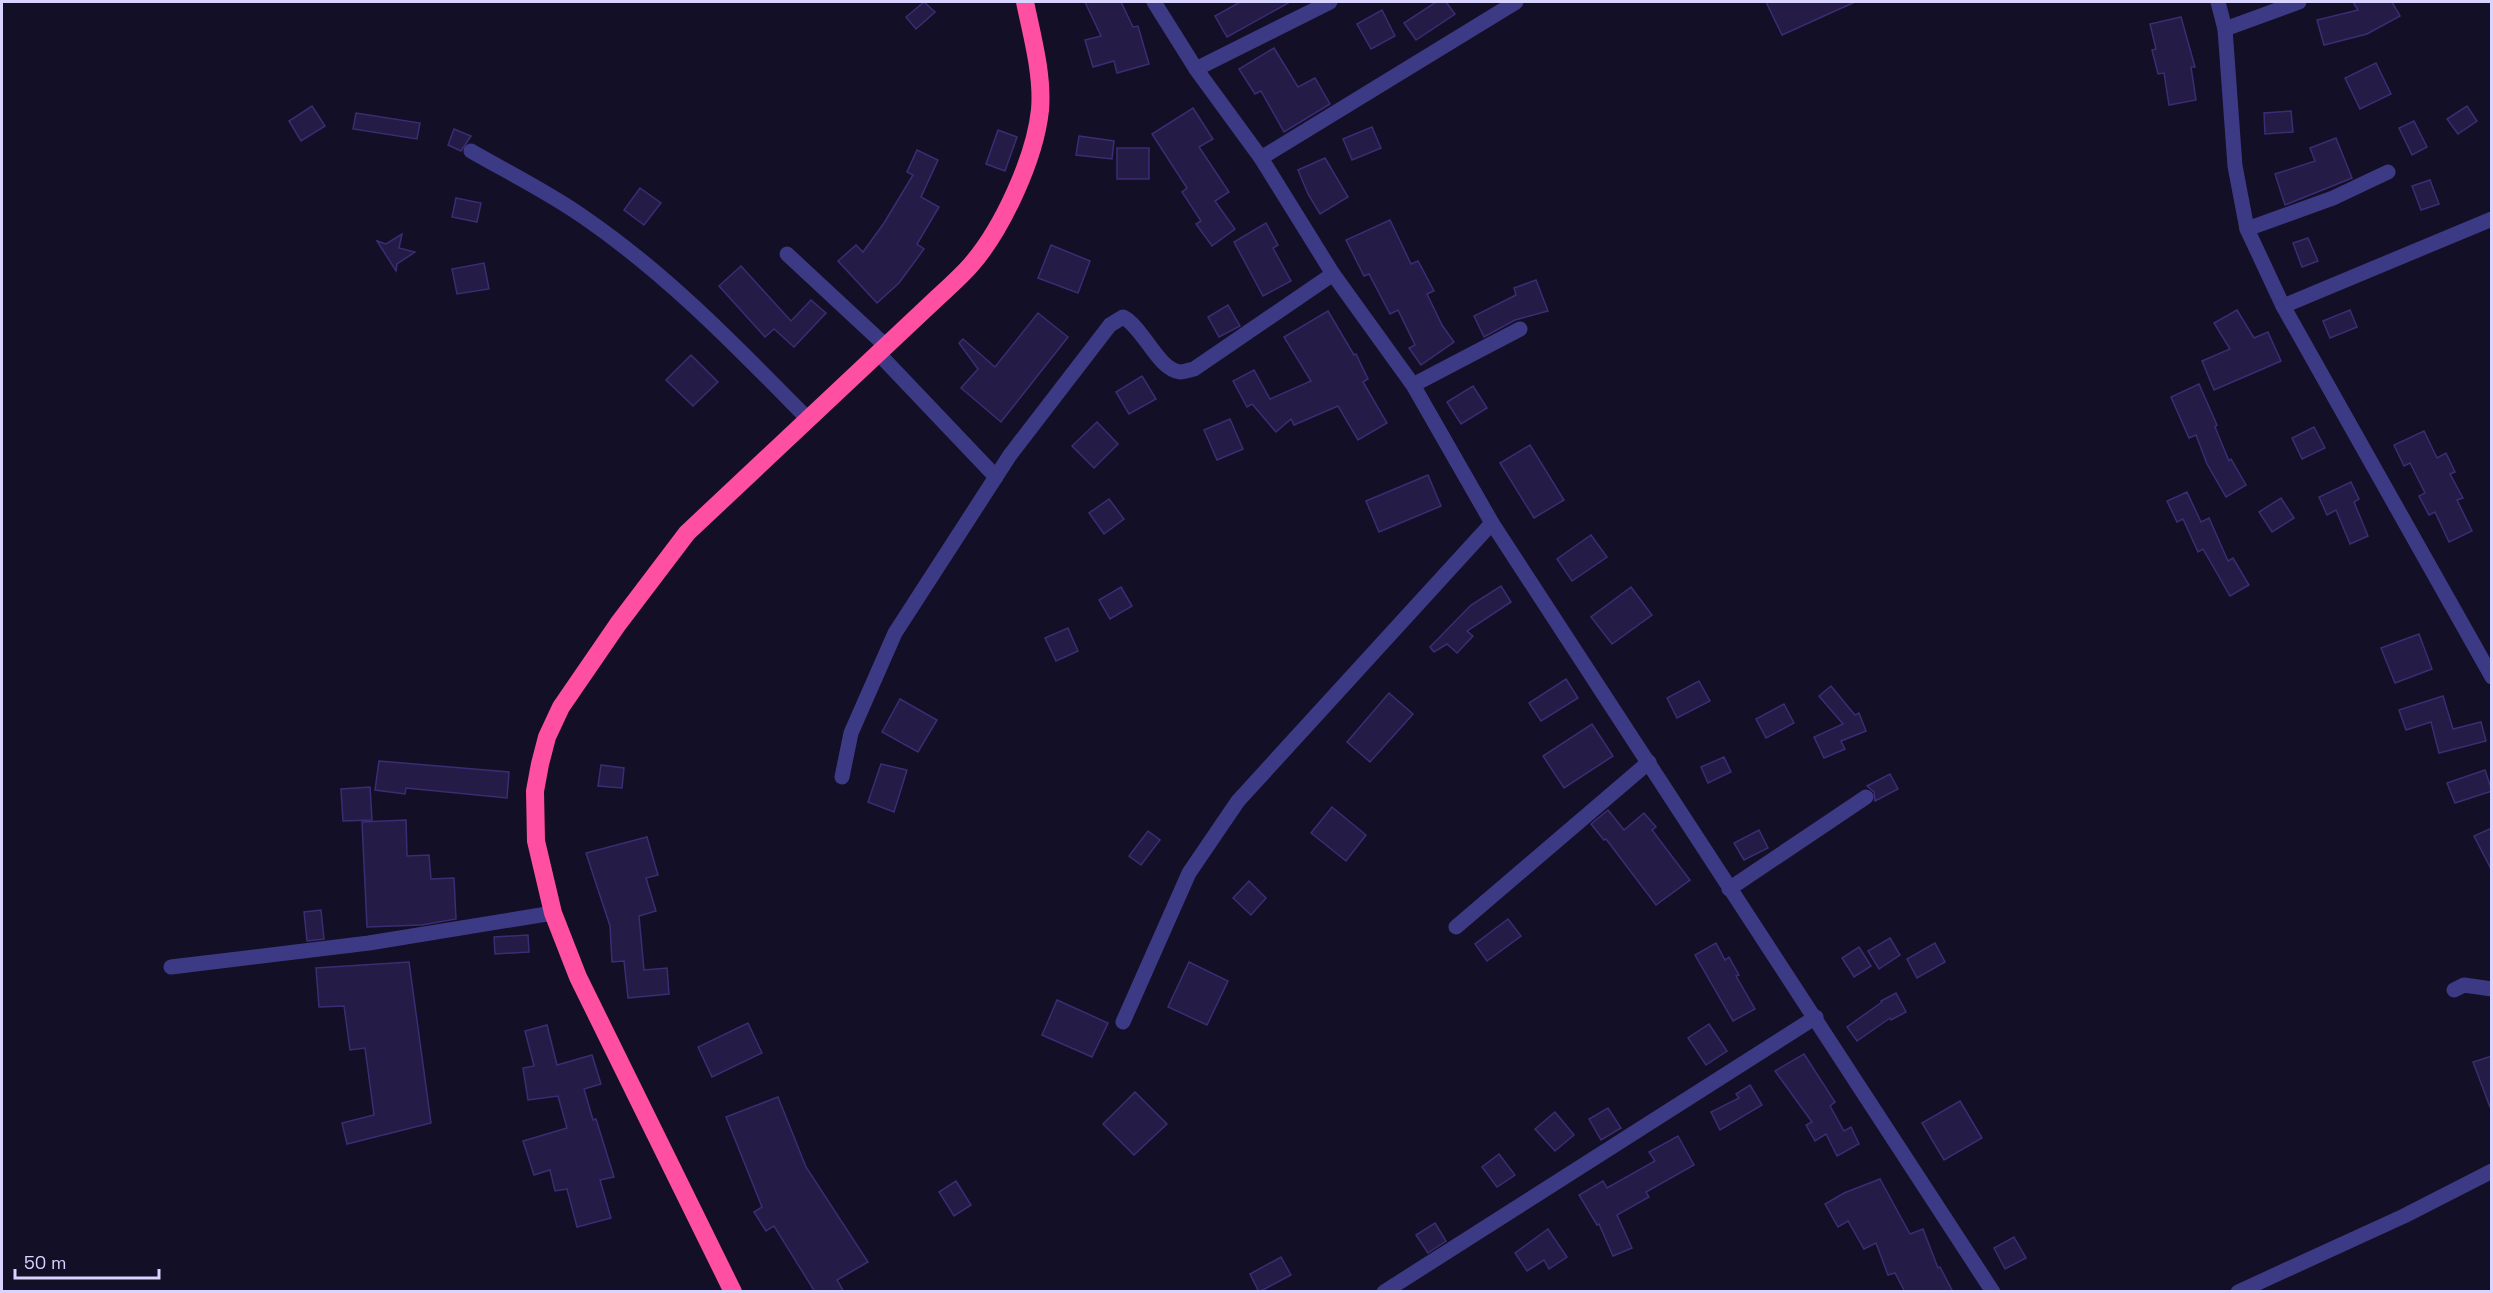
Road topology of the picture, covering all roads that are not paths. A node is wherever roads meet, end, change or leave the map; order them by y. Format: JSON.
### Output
{"nodes":[{"id":1,"x":1025,"y":2,"type":"edge"},
{"id":2,"x":1154,"y":2,"type":"edge"},
{"id":3,"x":1330,"y":2,"type":"edge"},
{"id":4,"x":1516,"y":2,"type":"edge"},
{"id":5,"x":2218,"y":2,"type":"edge"},
{"id":6,"x":2299,"y":2,"type":"edge"},
{"id":7,"x":2225,"y":29,"type":"junction"},
{"id":8,"x":1196,"y":69,"type":"junction"},
{"id":9,"x":471,"y":151,"type":"dead end"},
{"id":10,"x":1260,"y":158,"type":"junction"},
{"id":11,"x":2388,"y":172,"type":"dead end"},
{"id":12,"x":2492,"y":219,"type":"edge"},
{"id":13,"x":2247,"y":229,"type":"junction"},
{"id":14,"x":787,"y":254,"type":"dead end"},
{"id":15,"x":1333,"y":274,"type":"junction"},
{"id":16,"x":2283,"y":306,"type":"junction"},
{"id":17,"x":1520,"y":329,"type":"dead end"},
{"id":18,"x":883,"y":351,"type":"junction"},
{"id":19,"x":1413,"y":385,"type":"junction"},
{"id":20,"x":808,"y":419,"type":"junction"},
{"id":21,"x":996,"y":477,"type":"junction"},
{"id":22,"x":1492,"y":523,"type":"junction"},
{"id":23,"x":2492,"y":677,"type":"edge"},
{"id":24,"x":1650,"y":762,"type":"junction"},
{"id":25,"x":842,"y":777,"type":"dead end"},
{"id":26,"x":1866,"y":797,"type":"dead end"},
{"id":27,"x":1729,"y":889,"type":"junction"},
{"id":28,"x":553,"y":913,"type":"junction"},
{"id":29,"x":1456,"y":927,"type":"dead end"},
{"id":30,"x":171,"y":967,"type":"dead end"},
{"id":31,"x":2454,"y":990,"type":"dead end"},
{"id":32,"x":2492,"y":990,"type":"edge"},
{"id":33,"x":1816,"y":1017,"type":"junction"},
{"id":34,"x":1123,"y":1022,"type":"dead end"},
{"id":35,"x":2492,"y":1171,"type":"edge"},
{"id":36,"x":734,"y":1292,"type":"edge"},
{"id":37,"x":1384,"y":1292,"type":"edge"},
{"id":38,"x":1993,"y":1292,"type":"edge"},
{"id":39,"x":2238,"y":1292,"type":"edge"}],
"edges":[{"from":1,"to":18,"type":"highway"},
{"from":2,"to":8,"type":"street"},
{"from":3,"to":8,"type":"street"},
{"from":4,"to":10,"type":"street"},
{"from":5,"to":7,"type":"street"},
{"from":6,"to":7,"type":"street"},
{"from":7,"to":13,"type":"street"},
{"from":8,"to":10,"type":"street"},
{"from":9,"to":20,"type":"street"},
{"from":10,"to":15,"type":"street"},
{"from":11,"to":13,"type":"street"},
{"from":12,"to":16,"type":"street"},
{"from":13,"to":16,"type":"street"},
{"from":14,"to":18,"type":"street"},
{"from":15,"to":19,"type":"street"},
{"from":15,"to":21,"type":"street"},
{"from":16,"to":23,"type":"street"},
{"from":17,"to":19,"type":"street"},
{"from":18,"to":20,"type":"highway"},
{"from":18,"to":21,"type":"street"},
{"from":19,"to":22,"type":"street"},
{"from":20,"to":28,"type":"highway"},
{"from":21,"to":25,"type":"street"},
{"from":22,"to":24,"type":"street"},
{"from":22,"to":34,"type":"street"},
{"from":24,"to":27,"type":"street"},
{"from":24,"to":29,"type":"street"},
{"from":26,"to":27,"type":"street"},
{"from":27,"to":33,"type":"street"},
{"from":28,"to":30,"type":"street"},
{"from":28,"to":36,"type":"highway"},
{"from":31,"to":32,"type":"street"},
{"from":33,"to":37,"type":"street"},
{"from":33,"to":38,"type":"street"},
{"from":35,"to":39,"type":"street"}]}
